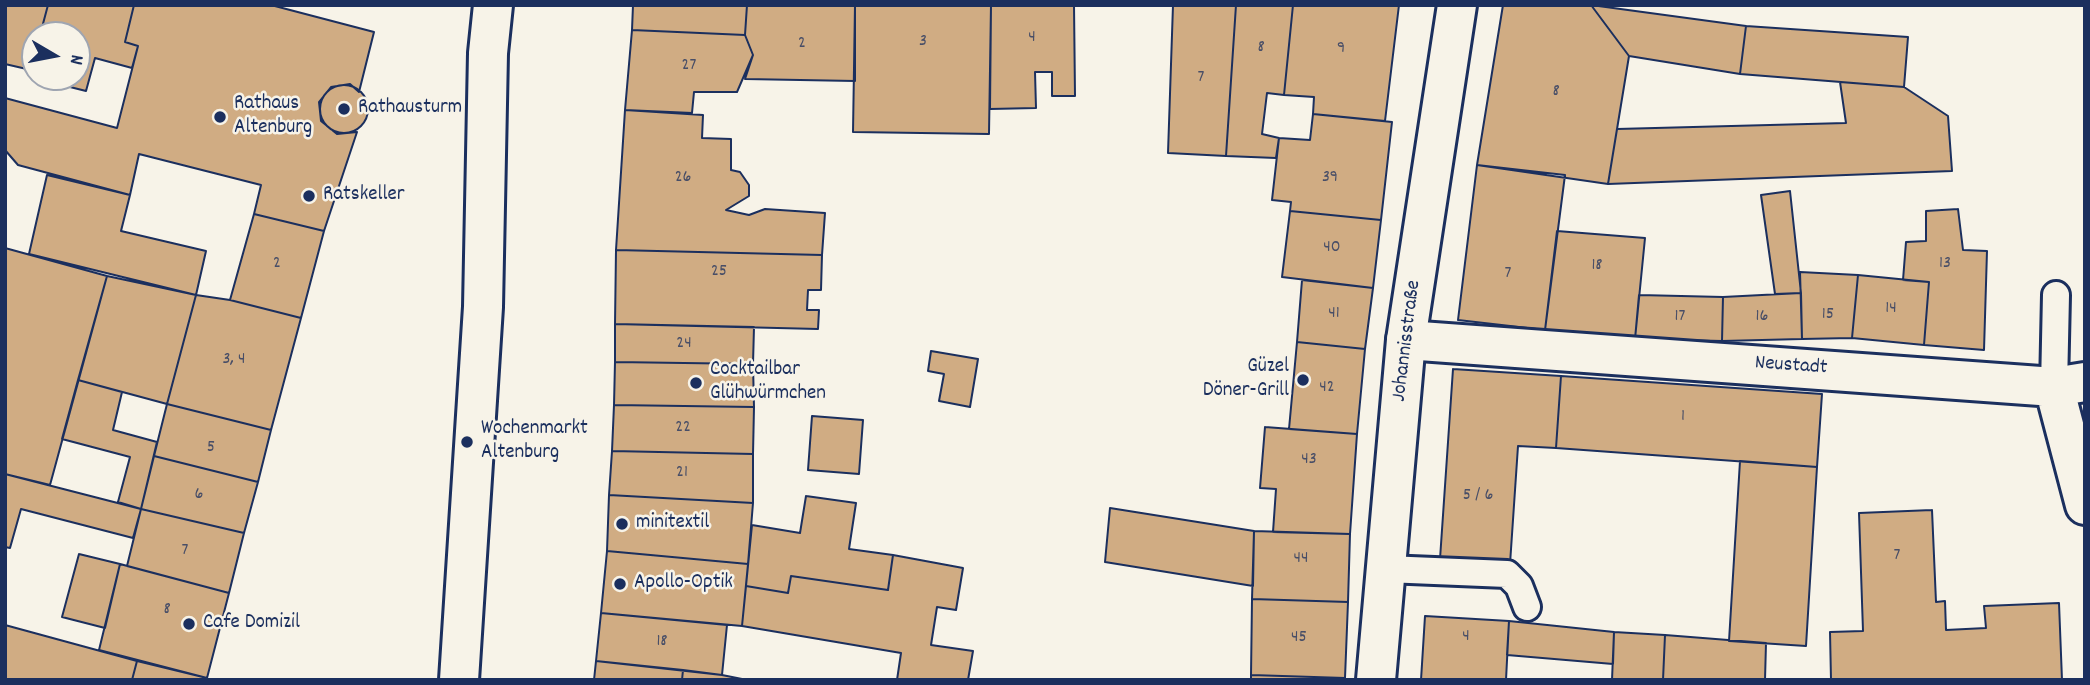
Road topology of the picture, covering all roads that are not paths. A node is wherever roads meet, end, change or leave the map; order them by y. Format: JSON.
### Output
{"nodes":[{"id":1,"x":493,"y":5,"type":"edge"},
{"id":2,"x":1457,"y":5,"type":"edge"},
{"id":3,"x":2056,"y":295,"type":"dead end"},
{"id":4,"x":1406,"y":340,"type":"junction"},
{"id":5,"x":2070,"y":384,"type":"edge"},
{"id":6,"x":2085,"y":505,"type":"edge"},
{"id":7,"x":1386,"y":569,"type":"junction"},
{"id":8,"x":1527,"y":607,"type":"dead end"},
{"id":9,"x":459,"y":680,"type":"edge"},
{"id":10,"x":1376,"y":680,"type":"edge"}],
"edges":[{"from":1,"to":9,"type":"street"},
{"from":2,"to":4,"type":"street","name":"Johannisstraße"},
{"from":3,"to":5,"type":"lane"},
{"from":4,"to":5,"type":"street","name":"Neustadt"},
{"from":4,"to":7,"type":"street","name":"Johannisstraße"},
{"from":5,"to":6,"type":"street"},
{"from":7,"to":8,"type":"lane"},
{"from":7,"to":10,"type":"street","name":"Johannisstraße"}]}
